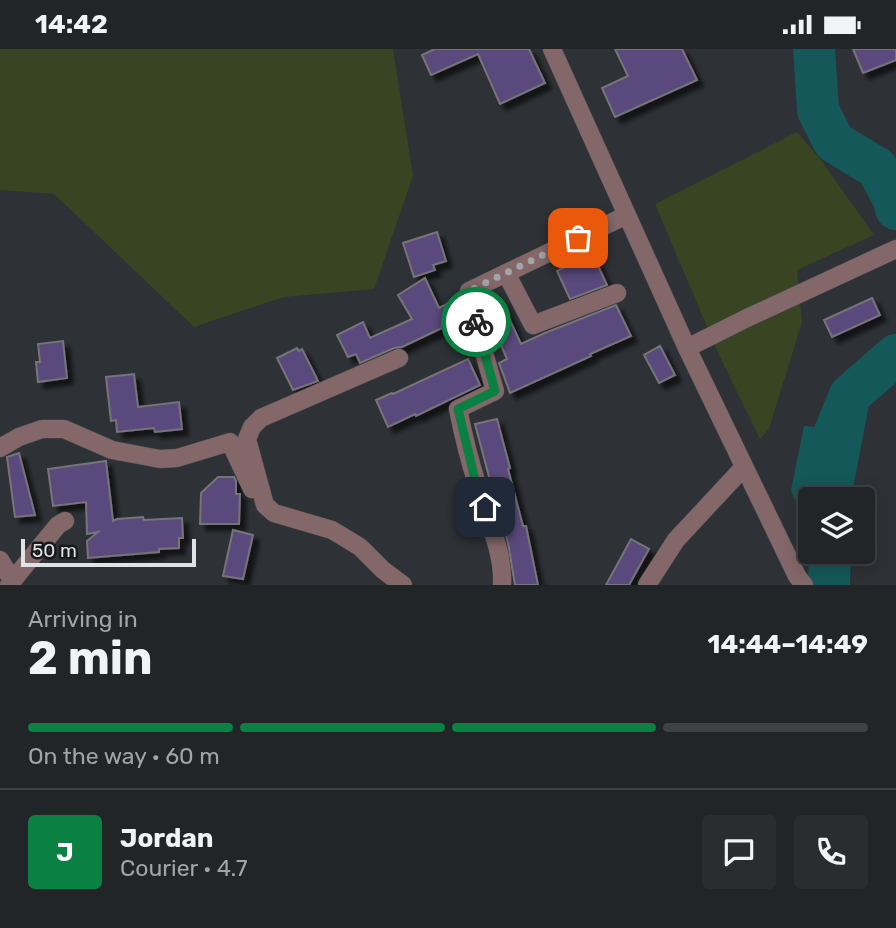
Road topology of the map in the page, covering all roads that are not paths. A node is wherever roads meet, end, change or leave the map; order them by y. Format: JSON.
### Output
{"nodes":[{"id":1,"x":552,"y":49,"type":"edge"},
{"id":2,"x":626,"y":215,"type":"junction"},
{"id":3,"x":896,"y":249,"type":"edge"},
{"id":4,"x":506,"y":273,"type":"junction"},
{"id":5,"x":617,"y":293,"type":"dead end"},
{"id":6,"x":687,"y":348,"type":"junction"},
{"id":7,"x":399,"y":358,"type":"dead end"},
{"id":8,"x":0,"y":449,"type":"edge"},
{"id":9,"x":744,"y":467,"type":"junction"},
{"id":10,"x":262,"y":493,"type":"junction"},
{"id":11,"x":65,"y":521,"type":"dead end"},
{"id":12,"x":0,"y":560,"type":"edge"},
{"id":13,"x":800,"y":582,"type":"edge"},
{"id":14,"x":10,"y":583,"type":"edge"},
{"id":15,"x":403,"y":585,"type":"edge"},
{"id":16,"x":502,"y":585,"type":"edge"},
{"id":17,"x":647,"y":585,"type":"edge"}],
"edges":[{"from":1,"to":2,"type":"street"},
{"from":2,"to":4,"type":"street"},
{"from":2,"to":6,"type":"street"},
{"from":3,"to":6,"type":"street"},
{"from":4,"to":5,"type":"street"},
{"from":4,"to":16,"type":"street"},
{"from":6,"to":9,"type":"street"},
{"from":7,"to":10,"type":"street"},
{"from":8,"to":10,"type":"street"},
{"from":9,"to":13,"type":"street"},
{"from":9,"to":17,"type":"street"},
{"from":10,"to":15,"type":"street"},
{"from":11,"to":14,"type":"street"},
{"from":12,"to":14,"type":"street"}]}
